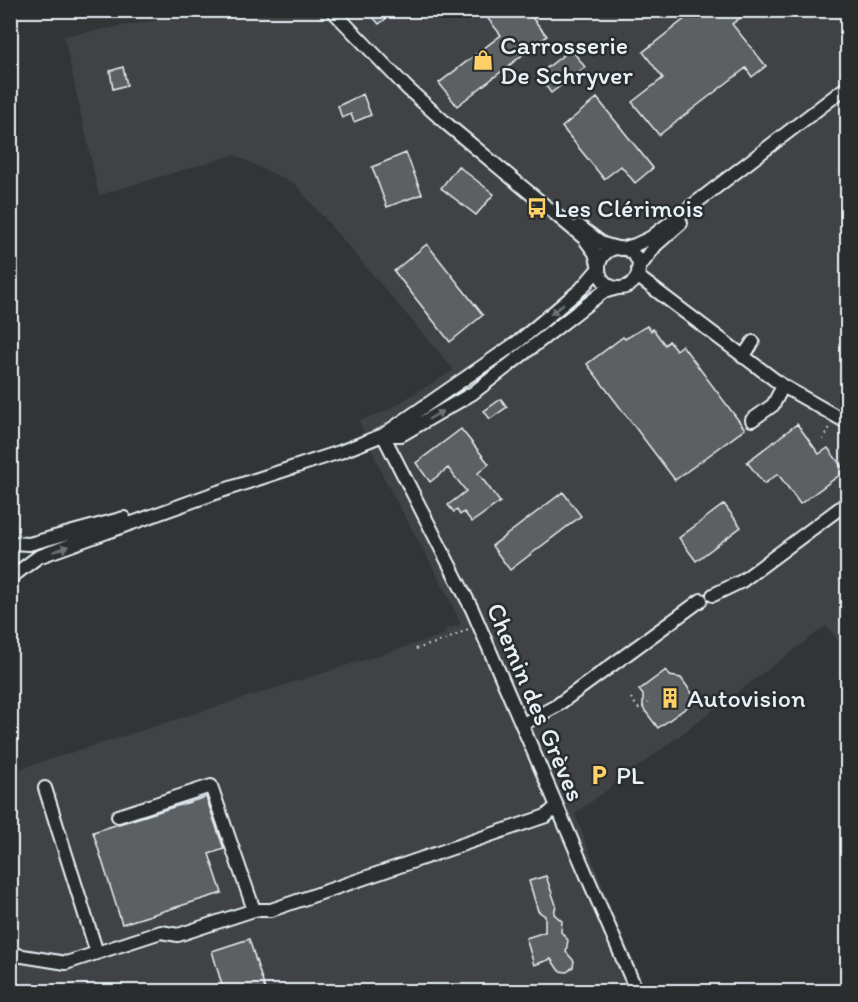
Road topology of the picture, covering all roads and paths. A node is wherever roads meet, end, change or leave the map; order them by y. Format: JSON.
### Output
{"nodes":[{"id":1,"x":332,"y":10,"type":"edge"},
{"id":2,"x":848,"y":86,"type":"edge"},
{"id":3,"x":493,"y":163,"type":"junction"},
{"id":4,"x":732,"y":176,"type":"junction"},
{"id":5,"x":619,"y":248,"type":"junction"},
{"id":6,"x":599,"y":268,"type":"junction"},
{"id":7,"x":638,"y":273,"type":"junction"},
{"id":8,"x":618,"y":288,"type":"junction"},
{"id":9,"x":753,"y":342,"type":"dead end"},
{"id":10,"x":743,"y":357,"type":"junction"},
{"id":11,"x":783,"y":387,"type":"junction"},
{"id":12,"x":836,"y":417,"type":"junction"},
{"id":13,"x":752,"y":420,"type":"dead end"},
{"id":14,"x":848,"y":423,"type":"edge"},
{"id":15,"x":383,"y":435,"type":"junction"},
{"id":16,"x":823,"y":440,"type":"dead end"},
{"id":17,"x":218,"y":492,"type":"junction"},
{"id":18,"x":848,"y":502,"type":"edge"},
{"id":19,"x":10,"y":543,"type":"edge"},
{"id":20,"x":10,"y":578,"type":"edge"},
{"id":21,"x":479,"y":624,"type":"junction"},
{"id":22,"x":416,"y":649,"type":"dead end"},
{"id":23,"x":631,"y":698,"type":"dead end"},
{"id":24,"x":648,"y":703,"type":"dead end"},
{"id":25,"x":523,"y":724,"type":"junction"},
{"id":26,"x":45,"y":788,"type":"dead end"},
{"id":27,"x":557,"y":806,"type":"junction"},
{"id":28,"x":118,"y":816,"type":"dead end"},
{"id":29,"x":254,"y":910,"type":"junction"},
{"id":30,"x":97,"y":953,"type":"junction"},
{"id":31,"x":10,"y":954,"type":"edge"},
{"id":32,"x":636,"y":992,"type":"edge"}],
"edges":[{"from":1,"to":3,"type":"street"},
{"from":2,"to":4,"type":"street"},
{"from":3,"to":5,"type":"street"},
{"from":3,"to":6,"type":"street"},
{"from":4,"to":5,"type":"street"},
{"from":4,"to":7,"type":"street"},
{"from":5,"to":6,"type":"street"},
{"from":5,"to":7,"type":"street"},
{"from":6,"to":8,"type":"street"},
{"from":6,"to":15,"type":"street","one_way":true},
{"from":7,"to":8,"type":"street"},
{"from":7,"to":10,"type":"street"},
{"from":15,"to":8,"type":"street","one_way":true},
{"from":9,"to":10,"type":"street"},
{"from":10,"to":11,"type":"street"},
{"from":11,"to":12,"type":"street"},
{"from":11,"to":13,"type":"street"},
{"from":12,"to":14,"type":"street"},
{"from":12,"to":16,"type":"path"},
{"from":15,"to":17,"type":"street"},
{"from":15,"to":21,"type":"street","name":"Chemin des Grèves"},
{"from":17,"to":19,"type":"street"},
{"from":20,"to":17,"type":"street","one_way":true},
{"from":18,"to":25,"type":"street"},
{"from":21,"to":22,"type":"path"},
{"from":21,"to":25,"type":"street","name":"Chemin des Grèves"},
{"from":23,"to":24,"type":"path"},
{"from":25,"to":27,"type":"street","name":"Chemin des Grèves"},
{"from":26,"to":30,"type":"street"},
{"from":27,"to":29,"type":"street"},
{"from":27,"to":32,"type":"street","name":"Chemin des Grèves"},
{"from":28,"to":29,"type":"street"},
{"from":29,"to":30,"type":"street"},
{"from":30,"to":31,"type":"street"}]}
